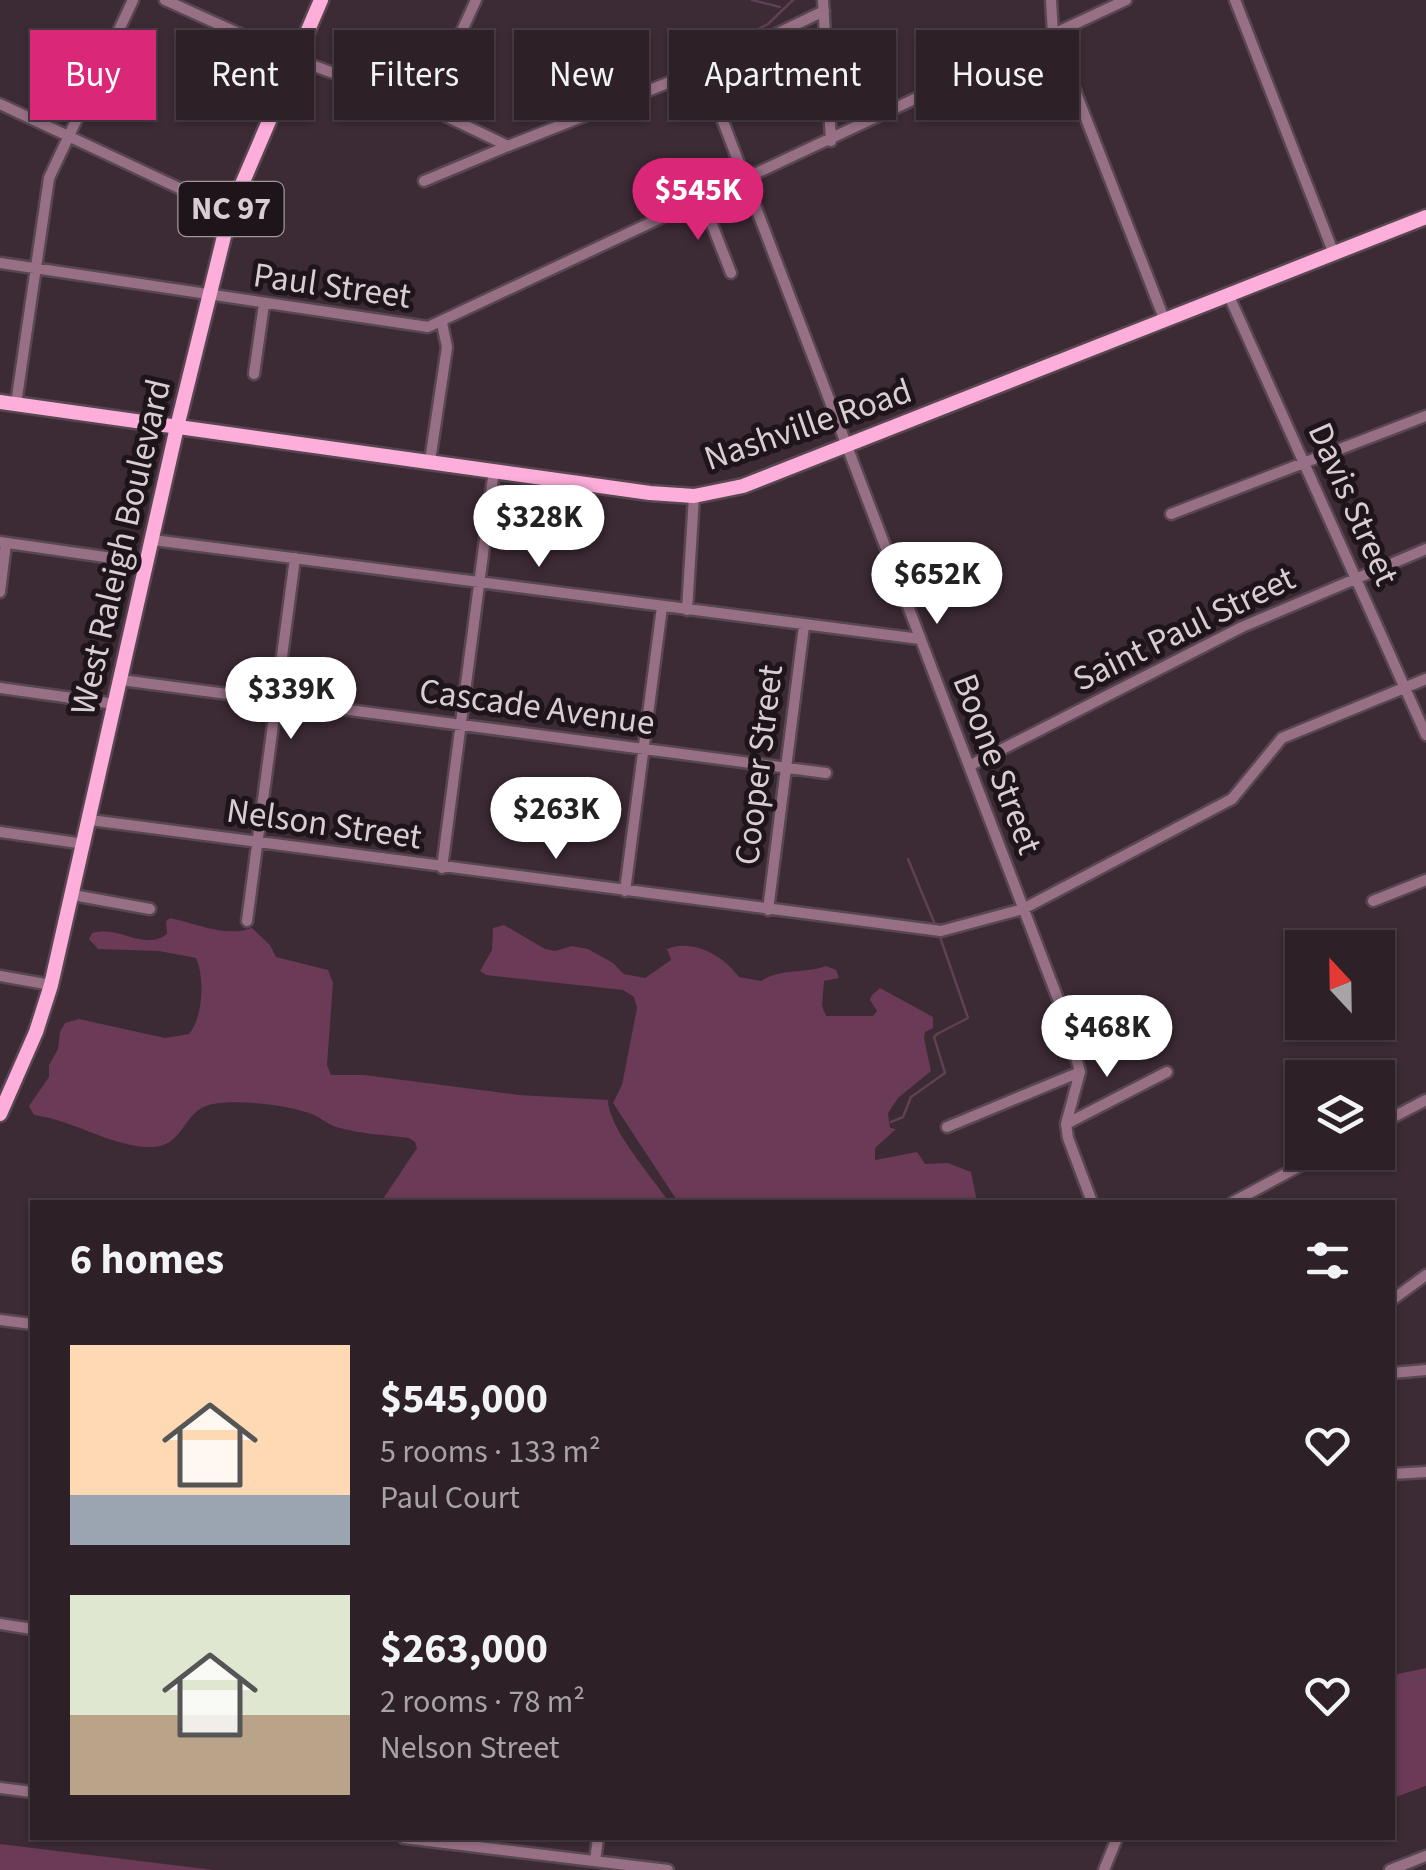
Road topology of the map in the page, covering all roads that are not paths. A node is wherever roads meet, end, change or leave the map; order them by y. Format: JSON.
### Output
{"nodes":[{"id":1,"x":133,"y":0,"type":"edge"},
{"id":2,"x":165,"y":0,"type":"edge"},
{"id":3,"x":321,"y":0,"type":"edge"},
{"id":4,"x":476,"y":0,"type":"edge"},
{"id":5,"x":1050,"y":0,"type":"edge"},
{"id":6,"x":1126,"y":0,"type":"edge"},
{"id":7,"x":1235,"y":0,"type":"edge"},
{"id":8,"x":824,"y":6,"type":"edge"},
{"id":9,"x":231,"y":30,"type":"edge"},
{"id":10,"x":308,"y":30,"type":"edge"},
{"id":11,"x":462,"y":30,"type":"edge"},
{"id":12,"x":778,"y":30,"type":"edge"},
{"id":13,"x":1053,"y":30,"type":"edge"},
{"id":14,"x":1062,"y":30,"type":"edge"},
{"id":15,"x":669,"y":82,"type":"edge"},
{"id":16,"x":916,"y":100,"type":"edge"},
{"id":17,"x":1079,"y":100,"type":"edge"},
{"id":18,"x":0,"y":104,"type":"edge"},
{"id":19,"x":269,"y":120,"type":"edge"},
{"id":20,"x":454,"y":120,"type":"edge"},
{"id":21,"x":723,"y":120,"type":"edge"},
{"id":22,"x":68,"y":136,"type":"junction"},
{"id":23,"x":831,"y":141,"type":"junction"},
{"id":24,"x":508,"y":146,"type":"junction"},
{"id":25,"x":746,"y":178,"type":"junction"},
{"id":26,"x":424,"y":181,"type":"dead end"},
{"id":27,"x":702,"y":199,"type":"junction"},
{"id":28,"x":230,"y":212,"type":"junction"},
{"id":29,"x":1426,"y":217,"type":"edge"},
{"id":30,"x":1334,"y":254,"type":"junction"},
{"id":31,"x":0,"y":263,"type":"edge"},
{"id":32,"x":36,"y":268,"type":"junction"},
{"id":33,"x":731,"y":273,"type":"dead end"},
{"id":34,"x":210,"y":296,"type":"junction"},
{"id":35,"x":1229,"y":296,"type":"junction"},
{"id":36,"x":264,"y":304,"type":"junction"},
{"id":37,"x":1166,"y":322,"type":"junction"},
{"id":38,"x":442,"y":323,"type":"junction"},
{"id":39,"x":254,"y":374,"type":"dead end"},
{"id":40,"x":0,"y":402,"type":"edge"},
{"id":41,"x":16,"y":404,"type":"junction"},
{"id":42,"x":1426,"y":416,"type":"edge"},
{"id":43,"x":177,"y":427,"type":"junction"},
{"id":44,"x":848,"y":447,"type":"junction"},
{"id":45,"x":430,"y":461,"type":"junction"},
{"id":46,"x":1304,"y":461,"type":"junction"},
{"id":47,"x":494,"y":470,"type":"junction"},
{"id":48,"x":694,"y":496,"type":"junction"},
{"id":49,"x":1171,"y":514,"type":"dead end"},
{"id":50,"x":152,"y":540,"type":"junction"},
{"id":51,"x":3,"y":543,"type":"edge"},
{"id":52,"x":1426,"y":549,"type":"edge"},
{"id":53,"x":295,"y":558,"type":"junction"},
{"id":54,"x":147,"y":563,"type":"junction"},
{"id":55,"x":1356,"y":578,"type":"junction"},
{"id":56,"x":480,"y":582,"type":"junction"},
{"id":57,"x":0,"y":592,"type":"edge"},
{"id":58,"x":662,"y":607,"type":"junction"},
{"id":59,"x":686,"y":610,"type":"junction"},
{"id":60,"x":804,"y":626,"type":"junction"},
{"id":61,"x":920,"y":639,"type":"junction"},
{"id":62,"x":1426,"y":679,"type":"edge"},
{"id":63,"x":121,"y":680,"type":"junction"},
{"id":64,"x":0,"y":688,"type":"edge"},
{"id":65,"x":1404,"y":688,"type":"junction"},
{"id":66,"x":277,"y":699,"type":"junction"},
{"id":67,"x":115,"y":704,"type":"junction"},
{"id":68,"x":461,"y":725,"type":"junction"},
{"id":69,"x":1426,"y":734,"type":"edge"},
{"id":70,"x":644,"y":748,"type":"junction"},
{"id":71,"x":969,"y":766,"type":"junction"},
{"id":72,"x":786,"y":769,"type":"junction"},
{"id":73,"x":826,"y":773,"type":"dead end"},
{"id":74,"x":90,"y":820,"type":"junction"},
{"id":75,"x":0,"y":832,"type":"edge"},
{"id":76,"x":258,"y":843,"type":"junction"},
{"id":77,"x":85,"y":844,"type":"junction"},
{"id":78,"x":442,"y":868,"type":"junction"},
{"id":79,"x":1426,"y":880,"type":"edge"},
{"id":80,"x":626,"y":891,"type":"junction"},
{"id":81,"x":73,"y":895,"type":"junction"},
{"id":82,"x":1373,"y":902,"type":"dead end"},
{"id":83,"x":150,"y":909,"type":"dead end"},
{"id":84,"x":1024,"y":909,"type":"junction"},
{"id":85,"x":768,"y":910,"type":"junction"},
{"id":86,"x":247,"y":921,"type":"dead end"},
{"id":87,"x":0,"y":976,"type":"edge"},
{"id":88,"x":51,"y":985,"type":"junction"},
{"id":89,"x":1080,"y":1072,"type":"junction"},
{"id":90,"x":1166,"y":1072,"type":"dead end"},
{"id":91,"x":1426,"y":1100,"type":"edge"},
{"id":92,"x":0,"y":1114,"type":"edge"},
{"id":93,"x":1395,"y":1116,"type":"edge"},
{"id":94,"x":1066,"y":1124,"type":"junction"},
{"id":95,"x":947,"y":1126,"type":"dead end"},
{"id":96,"x":1293,"y":1170,"type":"edge"},
{"id":97,"x":1091,"y":1200,"type":"edge"},
{"id":98,"x":1237,"y":1200,"type":"edge"},
{"id":99,"x":1426,"y":1276,"type":"edge"},
{"id":100,"x":1395,"y":1298,"type":"edge"},
{"id":101,"x":0,"y":1320,"type":"edge"},
{"id":102,"x":30,"y":1324,"type":"edge"},
{"id":103,"x":1426,"y":1370,"type":"edge"},
{"id":104,"x":1395,"y":1373,"type":"edge"},
{"id":105,"x":1426,"y":1472,"type":"edge"},
{"id":106,"x":1395,"y":1474,"type":"edge"},
{"id":107,"x":0,"y":1624,"type":"edge"},
{"id":108,"x":30,"y":1629,"type":"edge"},
{"id":109,"x":0,"y":1788,"type":"edge"},
{"id":110,"x":30,"y":1792,"type":"edge"},
{"id":111,"x":421,"y":1840,"type":"edge"},
{"id":112,"x":598,"y":1840,"type":"edge"},
{"id":113,"x":1116,"y":1840,"type":"edge"},
{"id":114,"x":1426,"y":1856,"type":"edge"},
{"id":115,"x":595,"y":1861,"type":"junction"},
{"id":116,"x":668,"y":1870,"type":"edge"},
{"id":117,"x":1104,"y":1870,"type":"edge"},
{"id":118,"x":1390,"y":1870,"type":"edge"}],
"edges":[{"from":1,"to":22,"type":"street"},
{"from":2,"to":9,"type":"street"},
{"from":3,"to":10,"type":"main road","name":"West Raleigh Boulevard","number":"NC 97"},
{"from":4,"to":11,"type":"street"},
{"from":5,"to":13,"type":"street"},
{"from":6,"to":14,"type":"street","name":"Paul Street"},
{"from":7,"to":30,"type":"street"},
{"from":8,"to":12,"type":"street"},
{"from":8,"to":23,"type":"street"},
{"from":15,"to":24,"type":"street"},
{"from":16,"to":23,"type":"street","name":"Paul Street"},
{"from":17,"to":37,"type":"street"},
{"from":18,"to":22,"type":"street"},
{"from":19,"to":28,"type":"main road","name":"West Raleigh Boulevard","number":"NC 97"},
{"from":20,"to":24,"type":"street"},
{"from":21,"to":25,"type":"street","name":"Boone Street"},
{"from":22,"to":28,"type":"street"},
{"from":22,"to":32,"type":"street"},
{"from":23,"to":25,"type":"street","name":"Paul Street"},
{"from":24,"to":26,"type":"street"},
{"from":25,"to":27,"type":"street","name":"Paul Street"},
{"from":25,"to":44,"type":"street","name":"Boone Street"},
{"from":27,"to":33,"type":"street"},
{"from":27,"to":38,"type":"street","name":"Paul Street"},
{"from":28,"to":34,"type":"main road","name":"West Raleigh Boulevard","number":"NC 97"},
{"from":29,"to":30,"type":"main road","name":"Nashville Road"},
{"from":30,"to":35,"type":"main road","name":"Nashville Road"},
{"from":31,"to":32,"type":"street","name":"Paul Street"},
{"from":32,"to":34,"type":"street","name":"Paul Street"},
{"from":32,"to":41,"type":"street"},
{"from":34,"to":36,"type":"street","name":"Paul Street"},
{"from":34,"to":43,"type":"main road","name":"West Raleigh Boulevard","number":"NC 97"},
{"from":35,"to":37,"type":"main road","name":"Nashville Road"},
{"from":35,"to":46,"type":"street","name":"Davis Street"},
{"from":36,"to":38,"type":"street","name":"Paul Street"},
{"from":36,"to":39,"type":"street"},
{"from":37,"to":44,"type":"main road","name":"Nashville Road"},
{"from":38,"to":45,"type":"street"},
{"from":40,"to":41,"type":"main road","name":"Nashville Road"},
{"from":41,"to":43,"type":"main road","name":"Nashville Road"},
{"from":42,"to":46,"type":"street"},
{"from":43,"to":45,"type":"main road","name":"Nashville Road"},
{"from":43,"to":50,"type":"main road","name":"West Raleigh Boulevard","number":"NC 97"},
{"from":44,"to":48,"type":"main road","name":"Nashville Road"},
{"from":44,"to":61,"type":"street","name":"Boone Street"},
{"from":45,"to":47,"type":"main road","name":"Nashville Road"},
{"from":46,"to":49,"type":"street"},
{"from":46,"to":55,"type":"street","name":"Davis Street"},
{"from":47,"to":48,"type":"main road","name":"Nashville Road"},
{"from":47,"to":56,"type":"street"},
{"from":48,"to":59,"type":"street"},
{"from":50,"to":53,"type":"street"},
{"from":50,"to":54,"type":"main road","name":"West Raleigh Boulevard","number":"NC 97"},
{"from":51,"to":54,"type":"street"},
{"from":51,"to":57,"type":"street"},
{"from":52,"to":55,"type":"street","name":"Saint Paul Street"},
{"from":53,"to":56,"type":"street"},
{"from":53,"to":66,"type":"street"},
{"from":54,"to":63,"type":"main road","name":"West Raleigh Boulevard","number":"NC 97"},
{"from":55,"to":65,"type":"street","name":"Davis Street"},
{"from":55,"to":71,"type":"street","name":"Saint Paul Street"},
{"from":56,"to":58,"type":"street"},
{"from":56,"to":68,"type":"street"},
{"from":58,"to":59,"type":"street"},
{"from":58,"to":70,"type":"street"},
{"from":59,"to":60,"type":"street"},
{"from":60,"to":61,"type":"street"},
{"from":60,"to":72,"type":"street","name":"Cooper Street"},
{"from":61,"to":71,"type":"street","name":"Boone Street"},
{"from":62,"to":65,"type":"street","name":"Nelson Street"},
{"from":63,"to":66,"type":"street","name":"Cascade Avenue"},
{"from":63,"to":67,"type":"main road","name":"West Raleigh Boulevard","number":"NC 97"},
{"from":64,"to":67,"type":"street"},
{"from":65,"to":69,"type":"street","name":"Davis Street"},
{"from":65,"to":84,"type":"street","name":"Nelson Street"},
{"from":66,"to":68,"type":"street","name":"Cascade Avenue"},
{"from":66,"to":76,"type":"street"},
{"from":67,"to":74,"type":"main road","name":"West Raleigh Boulevard","number":"NC 97"},
{"from":68,"to":70,"type":"street","name":"Cascade Avenue"},
{"from":68,"to":78,"type":"street"},
{"from":70,"to":72,"type":"street","name":"Cascade Avenue"},
{"from":70,"to":80,"type":"street"},
{"from":71,"to":84,"type":"street","name":"Boone Street"},
{"from":72,"to":73,"type":"street","name":"Cascade Avenue"},
{"from":72,"to":85,"type":"street","name":"Cooper Street"},
{"from":74,"to":76,"type":"street","name":"Nelson Street"},
{"from":74,"to":77,"type":"main road","name":"West Raleigh Boulevard","number":"NC 97"},
{"from":75,"to":77,"type":"street"},
{"from":76,"to":78,"type":"street","name":"Nelson Street"},
{"from":76,"to":86,"type":"street"},
{"from":77,"to":81,"type":"main road","name":"West Raleigh Boulevard","number":"NC 97"},
{"from":78,"to":80,"type":"street","name":"Nelson Street"},
{"from":79,"to":82,"type":"street"},
{"from":80,"to":85,"type":"street","name":"Nelson Street"},
{"from":81,"to":83,"type":"street"},
{"from":81,"to":88,"type":"main road","name":"West Raleigh Boulevard","number":"NC 97"},
{"from":84,"to":85,"type":"street","name":"Nelson Street"},
{"from":84,"to":89,"type":"street","name":"Boone Street"},
{"from":87,"to":88,"type":"street"},
{"from":88,"to":92,"type":"main road","name":"West Raleigh Boulevard","number":"NC 97"},
{"from":89,"to":94,"type":"street"},
{"from":89,"to":95,"type":"street"},
{"from":90,"to":94,"type":"street"},
{"from":91,"to":93,"type":"street"},
{"from":94,"to":97,"type":"street"},
{"from":96,"to":98,"type":"street"},
{"from":99,"to":100,"type":"street"},
{"from":101,"to":102,"type":"street"},
{"from":103,"to":104,"type":"street"},
{"from":105,"to":106,"type":"street"},
{"from":107,"to":108,"type":"street"},
{"from":109,"to":110,"type":"street"},
{"from":111,"to":115,"type":"street"},
{"from":112,"to":115,"type":"street"},
{"from":113,"to":117,"type":"street"},
{"from":114,"to":118,"type":"street"},
{"from":115,"to":116,"type":"street"}]}
